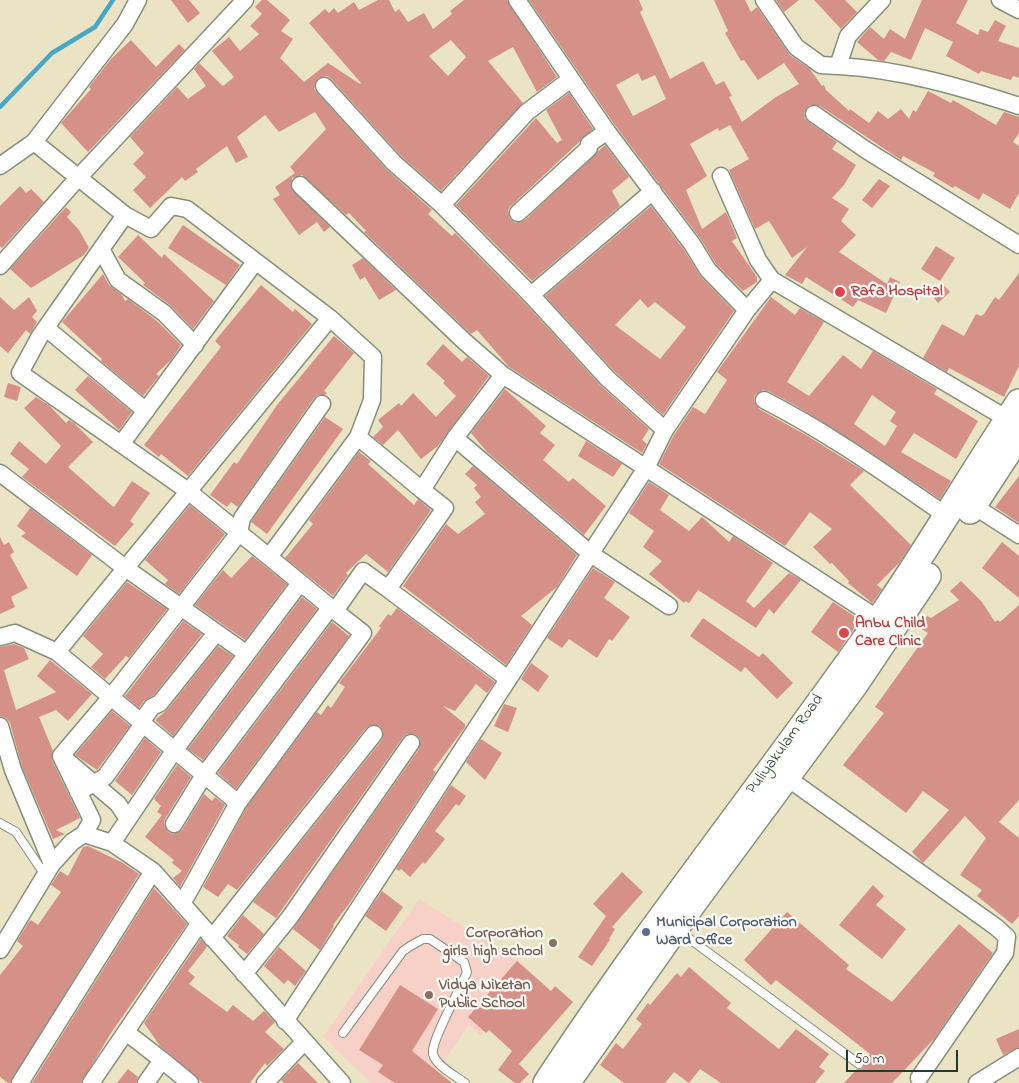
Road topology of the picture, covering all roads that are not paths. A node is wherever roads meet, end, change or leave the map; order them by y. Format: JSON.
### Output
{"nodes":[{"id":1,"x":138,"y":0,"type":"edge"},
{"id":2,"x":245,"y":0,"type":"edge"},
{"id":3,"x":517,"y":0,"type":"edge"},
{"id":4,"x":764,"y":0,"type":"edge"},
{"id":5,"x":882,"y":0,"type":"edge"},
{"id":6,"x":1000,"y":0,"type":"edge"},
{"id":7,"x":1019,"y":10,"type":"edge"},
{"id":8,"x":838,"y":66,"type":"junction"},
{"id":9,"x":571,"y":79,"type":"junction"},
{"id":10,"x":324,"y":86,"type":"dead end"},
{"id":11,"x":1019,"y":106,"type":"edge"},
{"id":12,"x":814,"y":114,"type":"dead end"},
{"id":13,"x":607,"y":131,"type":"junction"},
{"id":14,"x":34,"y":142,"type":"junction"},
{"id":15,"x":0,"y":166,"type":"edge"},
{"id":16,"x":721,"y":176,"type":"dead end"},
{"id":17,"x":77,"y":179,"type":"junction"},
{"id":18,"x":300,"y":185,"type":"dead end"},
{"id":19,"x":653,"y":192,"type":"junction"},
{"id":20,"x":442,"y":205,"type":"junction"},
{"id":21,"x":518,"y":213,"type":"dead end"},
{"id":22,"x":125,"y":215,"type":"junction"},
{"id":23,"x":1019,"y":245,"type":"edge"},
{"id":24,"x":101,"y":249,"type":"junction"},
{"id":25,"x":256,"y":262,"type":"junction"},
{"id":26,"x":0,"y":266,"type":"edge"},
{"id":27,"x":772,"y":280,"type":"junction"},
{"id":28,"x":531,"y":295,"type":"junction"},
{"id":29,"x":747,"y":310,"type":"junction"},
{"id":30,"x":330,"y":318,"type":"junction"},
{"id":31,"x":46,"y":328,"type":"junction"},
{"id":32,"x":195,"y":345,"type":"junction"},
{"id":33,"x":503,"y":375,"type":"junction"},
{"id":34,"x":764,"y":400,"type":"dead end"},
{"id":35,"x":322,"y":404,"type":"dead end"},
{"id":36,"x":146,"y":412,"type":"junction"},
{"id":37,"x":1016,"y":421,"type":"edge"},
{"id":38,"x":665,"y":430,"type":"junction"},
{"id":39,"x":358,"y":437,"type":"junction"},
{"id":40,"x":455,"y":438,"type":"junction"},
{"id":41,"x":122,"y":443,"type":"junction"},
{"id":42,"x":646,"y":468,"type":"junction"},
{"id":43,"x":0,"y":473,"type":"edge"},
{"id":44,"x":422,"y":490,"type":"junction"},
{"id":45,"x":188,"y":491,"type":"junction"},
{"id":46,"x":960,"y":506,"type":"junction"},
{"id":47,"x":239,"y":533,"type":"junction"},
{"id":48,"x":1019,"y":535,"type":"edge"},
{"id":49,"x":590,"y":554,"type":"junction"},
{"id":50,"x":269,"y":557,"type":"junction"},
{"id":51,"x":124,"y":568,"type":"junction"},
{"id":52,"x":300,"y":582,"type":"junction"},
{"id":53,"x":388,"y":589,"type":"junction"},
{"id":54,"x":669,"y":606,"type":"dead end"},
{"id":55,"x":180,"y":608,"type":"junction"},
{"id":56,"x":332,"y":609,"type":"junction"},
{"id":57,"x":886,"y":624,"type":"junction"},
{"id":58,"x":216,"y":633,"type":"junction"},
{"id":59,"x":0,"y":637,"type":"edge"},
{"id":60,"x":57,"y":652,"type":"junction"},
{"id":61,"x":247,"y":654,"type":"junction"},
{"id":62,"x":508,"y":679,"type":"junction"},
{"id":63,"x":111,"y":697,"type":"junction"},
{"id":64,"x":142,"y":723,"type":"junction"},
{"id":65,"x":0,"y":726,"type":"edge"},
{"id":66,"x":374,"y":734,"type":"dead end"},
{"id":67,"x":411,"y":743,"type":"dead end"},
{"id":68,"x":174,"y":751,"type":"junction"},
{"id":69,"x":61,"y":756,"type":"junction"},
{"id":70,"x":204,"y":775,"type":"junction"},
{"id":71,"x":786,"y":777,"type":"junction"},
{"id":72,"x":95,"y":783,"type":"junction"},
{"id":73,"x":78,"y":792,"type":"junction"},
{"id":74,"x":238,"y":803,"type":"junction"},
{"id":75,"x":128,"y":819,"type":"junction"},
{"id":76,"x":0,"y":824,"type":"edge"},
{"id":77,"x":174,"y":824,"type":"dead end"},
{"id":78,"x":84,"y":834,"type":"junction"},
{"id":79,"x":112,"y":843,"type":"junction"},
{"id":80,"x":49,"y":869,"type":"junction"},
{"id":81,"x":152,"y":871,"type":"junction"},
{"id":82,"x":182,"y":904,"type":"junction"},
{"id":83,"x":199,"y":924,"type":"junction"},
{"id":84,"x":675,"y":929,"type":"junction"},
{"id":85,"x":212,"y":938,"type":"junction"},
{"id":86,"x":0,"y":950,"type":"edge"},
{"id":87,"x":244,"y":974,"type":"junction"},
{"id":88,"x":285,"y":1021,"type":"junction"},
{"id":89,"x":126,"y":1032,"type":"junction"},
{"id":90,"x":344,"y":1033,"type":"dead end"},
{"id":91,"x":304,"y":1042,"type":"junction"},
{"id":92,"x":1019,"y":1057,"type":"edge"},
{"id":93,"x":162,"y":1060,"type":"junction"},
{"id":94,"x":859,"y":1064,"type":"dead end"},
{"id":95,"x":918,"y":1078,"type":"dead end"},
{"id":96,"x":20,"y":1083,"type":"edge"},
{"id":97,"x":91,"y":1083,"type":"edge"},
{"id":98,"x":146,"y":1083,"type":"edge"},
{"id":99,"x":190,"y":1083,"type":"edge"},
{"id":100,"x":265,"y":1083,"type":"edge"},
{"id":101,"x":342,"y":1083,"type":"edge"},
{"id":102,"x":464,"y":1083,"type":"edge"},
{"id":103,"x":546,"y":1083,"type":"edge"},
{"id":104,"x":567,"y":1083,"type":"edge"},
{"id":105,"x":976,"y":1083,"type":"edge"}],
"edges":[{"from":1,"to":14,"type":"street"},
{"from":2,"to":17,"type":"street"},
{"from":3,"to":9,"type":"street"},
{"from":4,"to":8,"type":"street"},
{"from":5,"to":8,"type":"street"},
{"from":6,"to":7,"type":"street"},
{"from":8,"to":11,"type":"street"},
{"from":9,"to":13,"type":"street"},
{"from":9,"to":20,"type":"street"},
{"from":10,"to":20,"type":"street"},
{"from":12,"to":23,"type":"street"},
{"from":13,"to":19,"type":"street"},
{"from":13,"to":21,"type":"street"},
{"from":14,"to":15,"type":"street"},
{"from":14,"to":17,"type":"street"},
{"from":16,"to":27,"type":"street"},
{"from":17,"to":22,"type":"street"},
{"from":17,"to":26,"type":"street"},
{"from":18,"to":33,"type":"street"},
{"from":19,"to":28,"type":"street"},
{"from":19,"to":29,"type":"street"},
{"from":20,"to":28,"type":"street"},
{"from":22,"to":24,"type":"street"},
{"from":22,"to":25,"type":"street"},
{"from":24,"to":31,"type":"street"},
{"from":24,"to":32,"type":"street"},
{"from":25,"to":30,"type":"street"},
{"from":25,"to":32,"type":"street"},
{"from":27,"to":29,"type":"street"},
{"from":27,"to":37,"type":"street"},
{"from":28,"to":38,"type":"street"},
{"from":29,"to":38,"type":"street"},
{"from":30,"to":39,"type":"street"},
{"from":30,"to":45,"type":"street"},
{"from":31,"to":36,"type":"street"},
{"from":31,"to":41,"type":"street"},
{"from":32,"to":36,"type":"street"},
{"from":33,"to":40,"type":"street"},
{"from":33,"to":42,"type":"street"},
{"from":34,"to":46,"type":"street"},
{"from":35,"to":47,"type":"street"},
{"from":36,"to":41,"type":"street"},
{"from":37,"to":46,"type":"main road","name":"Puliyakulam Road"},
{"from":38,"to":42,"type":"street"},
{"from":39,"to":44,"type":"street"},
{"from":39,"to":50,"type":"street"},
{"from":40,"to":44,"type":"street"},
{"from":40,"to":49,"type":"street"},
{"from":41,"to":45,"type":"street"},
{"from":42,"to":49,"type":"street"},
{"from":42,"to":57,"type":"street"},
{"from":43,"to":51,"type":"street"},
{"from":44,"to":53,"type":"street"},
{"from":45,"to":47,"type":"street"},
{"from":45,"to":51,"type":"street"},
{"from":46,"to":48,"type":"street"},
{"from":46,"to":57,"type":"main road","name":"Puliyakulam Road"},
{"from":47,"to":50,"type":"street"},
{"from":47,"to":55,"type":"street"},
{"from":49,"to":54,"type":"street"},
{"from":49,"to":62,"type":"street"},
{"from":50,"to":52,"type":"street"},
{"from":51,"to":55,"type":"street"},
{"from":51,"to":60,"type":"street"},
{"from":52,"to":56,"type":"street"},
{"from":52,"to":61,"type":"street"},
{"from":53,"to":56,"type":"street"},
{"from":53,"to":62,"type":"street"},
{"from":55,"to":58,"type":"street"},
{"from":55,"to":63,"type":"street"},
{"from":56,"to":70,"type":"street"},
{"from":56,"to":74,"type":"street"},
{"from":57,"to":71,"type":"main road","name":"Puliyakulam Road"},
{"from":57,"to":103,"type":"main road","name":"Puliyakulam Road"},
{"from":58,"to":61,"type":"street"},
{"from":58,"to":64,"type":"street"},
{"from":59,"to":60,"type":"street"},
{"from":60,"to":63,"type":"street"},
{"from":61,"to":68,"type":"street"},
{"from":62,"to":88,"type":"street"},
{"from":63,"to":64,"type":"street"},
{"from":63,"to":69,"type":"street"},
{"from":64,"to":68,"type":"street"},
{"from":64,"to":72,"type":"street"},
{"from":65,"to":80,"type":"street"},
{"from":66,"to":85,"type":"street"},
{"from":67,"to":87,"type":"street"},
{"from":68,"to":70,"type":"street"},
{"from":68,"to":75,"type":"street"},
{"from":69,"to":72,"type":"street"},
{"from":69,"to":73,"type":"street"},
{"from":70,"to":74,"type":"street"},
{"from":70,"to":77,"type":"street"},
{"from":71,"to":84,"type":"main road","name":"Puliyakulam Road"},
{"from":71,"to":95,"type":"street"},
{"from":72,"to":73,"type":"street"},
{"from":72,"to":75,"type":"street"},
{"from":73,"to":78,"type":"street"},
{"from":74,"to":82,"type":"street"},
{"from":75,"to":79,"type":"street"},
{"from":76,"to":80,"type":"lane"},
{"from":78,"to":79,"type":"street"},
{"from":78,"to":80,"type":"street"},
{"from":79,"to":81,"type":"street"},
{"from":80,"to":86,"type":"street"},
{"from":81,"to":82,"type":"street"},
{"from":81,"to":96,"type":"street"},
{"from":82,"to":83,"type":"street"},
{"from":83,"to":85,"type":"street"},
{"from":83,"to":89,"type":"street"},
{"from":84,"to":94,"type":"lane"},
{"from":84,"to":104,"type":"main road","name":"Puliyakulam Road"},
{"from":85,"to":87,"type":"street"},
{"from":87,"to":88,"type":"street"},
{"from":88,"to":91,"type":"street"},
{"from":89,"to":93,"type":"street"},
{"from":89,"to":97,"type":"street"},
{"from":90,"to":102,"type":"lane"},
{"from":91,"to":100,"type":"street"},
{"from":91,"to":101,"type":"street"},
{"from":92,"to":105,"type":"street"},
{"from":93,"to":98,"type":"street"},
{"from":93,"to":99,"type":"street"}]}
